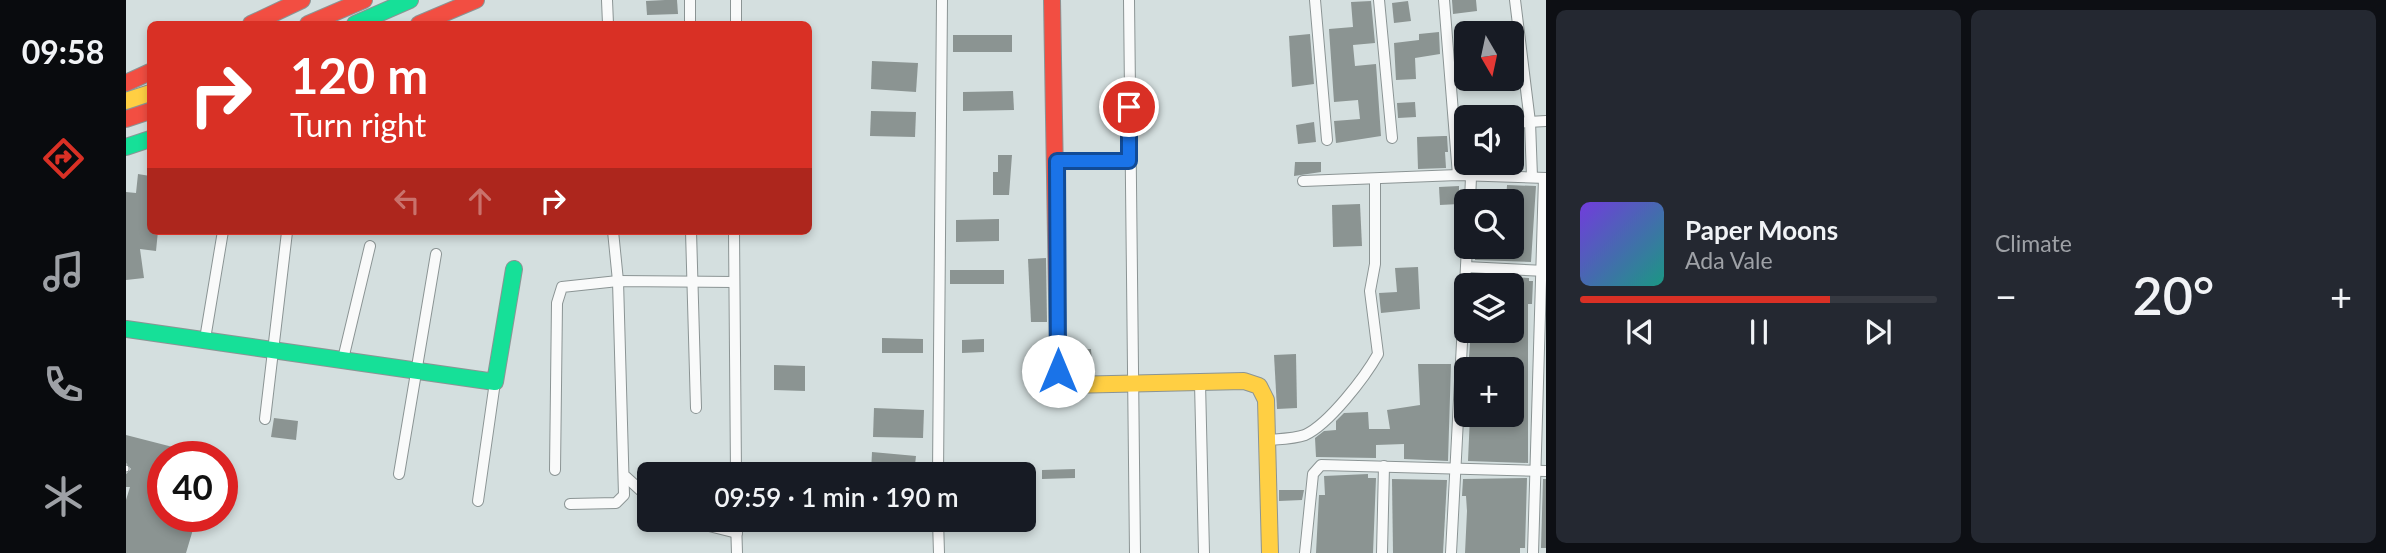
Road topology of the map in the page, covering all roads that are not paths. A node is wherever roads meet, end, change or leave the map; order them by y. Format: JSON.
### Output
{"nodes":[{"id":1,"x":302,"y":0,"type":"edge"},
{"id":2,"x":364,"y":0,"type":"edge"},
{"id":3,"x":410,"y":0,"type":"edge"},
{"id":4,"x":476,"y":0,"type":"edge"},
{"id":5,"x":607,"y":0,"type":"edge"},
{"id":6,"x":690,"y":0,"type":"edge"},
{"id":7,"x":736,"y":0,"type":"edge"},
{"id":8,"x":942,"y":0,"type":"edge"},
{"id":9,"x":1052,"y":0,"type":"edge"},
{"id":10,"x":1129,"y":0,"type":"edge"},
{"id":11,"x":1315,"y":0,"type":"edge"},
{"id":12,"x":1379,"y":0,"type":"edge"},
{"id":13,"x":1444,"y":0,"type":"edge"},
{"id":14,"x":1515,"y":0,"type":"edge"},
{"id":15,"x":257,"y":21,"type":"edge"},
{"id":16,"x":315,"y":21,"type":"edge"},
{"id":17,"x":362,"y":21,"type":"edge"},
{"id":18,"x":436,"y":21,"type":"edge"},
{"id":19,"x":608,"y":21,"type":"edge"},
{"id":20,"x":690,"y":21,"type":"edge"},
{"id":21,"x":736,"y":21,"type":"edge"},
{"id":22,"x":147,"y":73,"type":"edge"},
{"id":23,"x":126,"y":83,"type":"edge"},
{"id":24,"x":147,"y":94,"type":"edge"},
{"id":25,"x":126,"y":101,"type":"edge"},
{"id":26,"x":147,"y":112,"type":"edge"},
{"id":27,"x":126,"y":119,"type":"edge"},
{"id":28,"x":1546,"y":121,"type":"edge"},
{"id":29,"x":1524,"y":122,"type":"edge"},
{"id":30,"x":1530,"y":122,"type":"junction"},
{"id":31,"x":1453,"y":126,"type":"joint"},
{"id":32,"x":1454,"y":136,"type":"edge"},
{"id":33,"x":1392,"y":138,"type":"dead end"},
{"id":34,"x":147,"y":140,"type":"edge"},
{"id":35,"x":1327,"y":140,"type":"dead end"},
{"id":36,"x":126,"y":147,"type":"edge"},
{"id":37,"x":1057,"y":161,"type":"junction"},
{"id":38,"x":1129,"y":161,"type":"junction"},
{"id":39,"x":1458,"y":175,"type":"joint"},
{"id":40,"x":1471,"y":177,"type":"junction"},
{"id":41,"x":1541,"y":178,"type":"edge"},
{"id":42,"x":1375,"y":179,"type":"junction"},
{"id":43,"x":1303,"y":181,"type":"dead end"},
{"id":44,"x":1470,"y":189,"type":"edge"},
{"id":45,"x":222,"y":235,"type":"edge"},
{"id":46,"x":287,"y":235,"type":"edge"},
{"id":47,"x":613,"y":235,"type":"edge"},
{"id":48,"x":691,"y":235,"type":"edge"},
{"id":49,"x":734,"y":235,"type":"edge"},
{"id":50,"x":370,"y":246,"type":"dead end"},
{"id":51,"x":436,"y":254,"type":"dead end"},
{"id":52,"x":1466,"y":259,"type":"edge"},
{"id":53,"x":1466,"y":267,"type":"junction"},
{"id":54,"x":514,"y":269,"type":"dead end"},
{"id":55,"x":1544,"y":270,"type":"edge"},
{"id":56,"x":618,"y":281,"type":"junction"},
{"id":57,"x":691,"y":282,"type":"junction"},
{"id":58,"x":734,"y":282,"type":"junction"},
{"id":59,"x":126,"y":329,"type":"edge"},
{"id":60,"x":205,"y":339,"type":"junction"},
{"id":61,"x":273,"y":351,"type":"junction"},
{"id":62,"x":343,"y":359,"type":"junction"},
{"id":63,"x":418,"y":370,"type":"junction"},
{"id":64,"x":495,"y":382,"type":"junction"},
{"id":65,"x":1200,"y":383,"type":"junction"},
{"id":66,"x":1132,"y":384,"type":"junction"},
{"id":67,"x":696,"y":408,"type":"dead end"},
{"id":68,"x":265,"y":419,"type":"dead end"},
{"id":69,"x":1267,"y":440,"type":"junction"},
{"id":70,"x":736,"y":462,"type":"edge"},
{"id":71,"x":939,"y":462,"type":"edge"},
{"id":72,"x":1454,"y":466,"type":"junction"},
{"id":73,"x":1384,"y":467,"type":"junction"},
{"id":74,"x":555,"y":470,"type":"dead end"},
{"id":75,"x":1541,"y":470,"type":"edge"},
{"id":76,"x":399,"y":474,"type":"dead end"},
{"id":77,"x":626,"y":477,"type":"junction"},
{"id":78,"x":637,"y":487,"type":"edge"},
{"id":79,"x":478,"y":501,"type":"dead end"},
{"id":80,"x":570,"y":504,"type":"dead end"},
{"id":81,"x":733,"y":532,"type":"edge"},
{"id":82,"x":938,"y":532,"type":"edge"},
{"id":83,"x":737,"y":533,"type":"joint"},
{"id":84,"x":737,"y":553,"type":"edge"},
{"id":85,"x":939,"y":553,"type":"edge"},
{"id":86,"x":1135,"y":553,"type":"edge"},
{"id":87,"x":1204,"y":553,"type":"edge"},
{"id":88,"x":1270,"y":553,"type":"edge"},
{"id":89,"x":1305,"y":553,"type":"edge"},
{"id":90,"x":1382,"y":553,"type":"edge"},
{"id":91,"x":1451,"y":553,"type":"edge"},
{"id":92,"x":1533,"y":553,"type":"edge"}],
"edges":[{"from":1,"to":15,"type":"main road"},
{"from":2,"to":16,"type":"main road"},
{"from":3,"to":17,"type":"main road"},
{"from":4,"to":18,"type":"main road"},
{"from":5,"to":19,"type":"street"},
{"from":6,"to":20,"type":"street"},
{"from":7,"to":21,"type":"street"},
{"from":8,"to":71,"type":"street"},
{"from":9,"to":37,"type":"main road"},
{"from":10,"to":38,"type":"street"},
{"from":11,"to":35,"type":"street"},
{"from":12,"to":33,"type":"street"},
{"from":13,"to":31,"type":"street"},
{"from":14,"to":30,"type":"street"},
{"from":22,"to":23,"type":"main road"},
{"from":24,"to":25,"type":"main road"},
{"from":26,"to":27,"type":"main road"},
{"from":28,"to":30,"type":"street"},
{"from":29,"to":30,"type":"street"},
{"from":30,"to":41,"type":"street"},
{"from":31,"to":32,"type":"street"},
{"from":34,"to":36,"type":"main road"},
{"from":37,"to":38,"type":"street"},
{"from":37,"to":66,"type":"main road"},
{"from":38,"to":66,"type":"street"},
{"from":39,"to":40,"type":"street"},
{"from":39,"to":42,"type":"street"},
{"from":40,"to":41,"type":"street"},
{"from":40,"to":44,"type":"street"},
{"from":41,"to":55,"type":"street"},
{"from":42,"to":43,"type":"street"},
{"from":42,"to":69,"type":"street"},
{"from":45,"to":60,"type":"street"},
{"from":46,"to":61,"type":"street"},
{"from":47,"to":56,"type":"street"},
{"from":48,"to":57,"type":"street"},
{"from":49,"to":58,"type":"street"},
{"from":50,"to":62,"type":"street"},
{"from":51,"to":63,"type":"street"},
{"from":52,"to":53,"type":"street"},
{"from":53,"to":55,"type":"street"},
{"from":53,"to":72,"type":"street"},
{"from":54,"to":64,"type":"main road"},
{"from":55,"to":75,"type":"street"},
{"from":56,"to":57,"type":"street"},
{"from":56,"to":74,"type":"street"},
{"from":56,"to":77,"type":"street"},
{"from":57,"to":58,"type":"street"},
{"from":57,"to":67,"type":"street"},
{"from":58,"to":70,"type":"street"},
{"from":59,"to":60,"type":"main road"},
{"from":60,"to":61,"type":"main road"},
{"from":61,"to":62,"type":"main road"},
{"from":61,"to":68,"type":"street"},
{"from":62,"to":63,"type":"main road"},
{"from":63,"to":64,"type":"main road"},
{"from":63,"to":76,"type":"street"},
{"from":64,"to":79,"type":"street"},
{"from":65,"to":66,"type":"main road"},
{"from":65,"to":69,"type":"main road"},
{"from":65,"to":87,"type":"street"},
{"from":66,"to":86,"type":"street"},
{"from":69,"to":88,"type":"main road"},
{"from":72,"to":73,"type":"street"},
{"from":72,"to":75,"type":"street"},
{"from":72,"to":91,"type":"street"},
{"from":73,"to":89,"type":"street"},
{"from":73,"to":90,"type":"street"},
{"from":75,"to":92,"type":"street"},
{"from":77,"to":78,"type":"street"},
{"from":77,"to":80,"type":"street"},
{"from":81,"to":83,"type":"street"},
{"from":82,"to":85,"type":"street"},
{"from":83,"to":84,"type":"street"}]}
